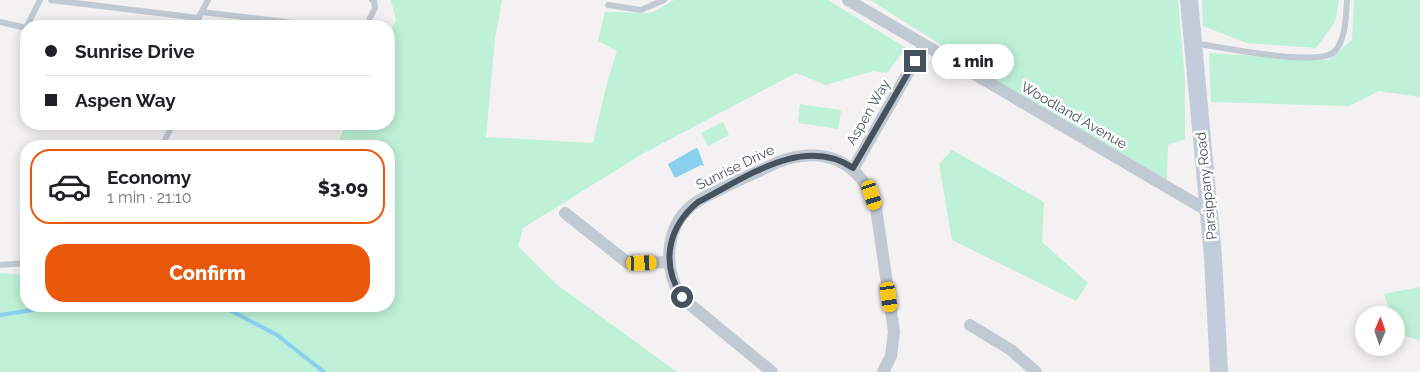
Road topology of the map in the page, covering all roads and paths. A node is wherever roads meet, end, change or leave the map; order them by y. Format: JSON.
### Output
{"nodes":[{"id":1,"x":40,"y":0,"type":"edge"},
{"id":2,"x":52,"y":0,"type":"edge"},
{"id":3,"x":208,"y":0,"type":"edge"},
{"id":4,"x":372,"y":0,"type":"edge"},
{"id":5,"x":664,"y":0,"type":"edge"},
{"id":6,"x":848,"y":0,"type":"edge"},
{"id":7,"x":1189,"y":0,"type":"edge"},
{"id":8,"x":1347,"y":0,"type":"edge"},
{"id":9,"x":608,"y":6,"type":"dead end"},
{"id":10,"x":200,"y":15,"type":"junction"},
{"id":11,"x":30,"y":20,"type":"edge"},
{"id":12,"x":197,"y":20,"type":"edge"},
{"id":13,"x":254,"y":20,"type":"edge"},
{"id":14,"x":369,"y":20,"type":"edge"},
{"id":15,"x":0,"y":22,"type":"edge"},
{"id":16,"x":20,"y":26,"type":"edge"},
{"id":17,"x":1193,"y":43,"type":"junction"},
{"id":18,"x":924,"y":45,"type":"junction"},
{"id":19,"x":853,"y":168,"type":"junction"},
{"id":20,"x":1208,"y":211,"type":"junction"},
{"id":21,"x":565,"y":213,"type":"dead end"},
{"id":22,"x":669,"y":262,"type":"junction"},
{"id":23,"x":20,"y":263,"type":"edge"},
{"id":24,"x":0,"y":265,"type":"edge"},
{"id":25,"x":970,"y":325,"type":"dead end"},
{"id":26,"x":772,"y":372,"type":"edge"},
{"id":27,"x":883,"y":372,"type":"edge"},
{"id":28,"x":1036,"y":372,"type":"edge"},
{"id":29,"x":1219,"y":372,"type":"edge"}],
"edges":[{"from":1,"to":11,"type":"lane"},
{"from":2,"to":10,"type":"lane"},
{"from":3,"to":10,"type":"lane"},
{"from":4,"to":14,"type":"lane"},
{"from":5,"to":9,"type":"lane"},
{"from":6,"to":18,"type":"street","name":"Woodland Avenue"},
{"from":7,"to":17,"type":"main road","name":"Parsippany Road"},
{"from":8,"to":17,"type":"lane"},
{"from":10,"to":12,"type":"lane"},
{"from":10,"to":13,"type":"lane"},
{"from":15,"to":16,"type":"lane"},
{"from":17,"to":20,"type":"main road","name":"Parsippany Road"},
{"from":18,"to":19,"type":"street","name":"Aspen Way"},
{"from":18,"to":20,"type":"street","name":"Woodland Avenue"},
{"from":19,"to":22,"type":"street","name":"Sunrise Drive"},
{"from":19,"to":27,"type":"street","name":"Sunrise Drive"},
{"from":20,"to":29,"type":"main road","name":"Parsippany Road"},
{"from":21,"to":22,"type":"street"},
{"from":22,"to":26,"type":"street","name":"Sunrise Drive"},
{"from":23,"to":24,"type":"lane"},
{"from":25,"to":28,"type":"street"}]}
